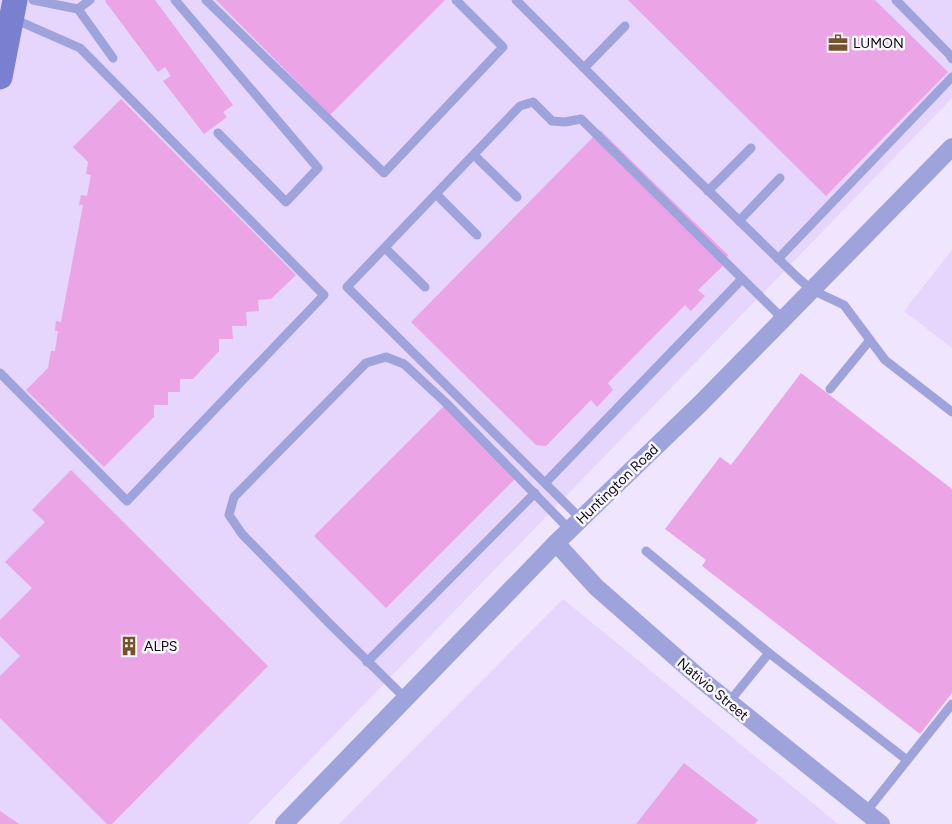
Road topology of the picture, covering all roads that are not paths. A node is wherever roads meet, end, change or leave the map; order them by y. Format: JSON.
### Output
{"nodes":[{"id":1,"x":33,"y":0,"type":"edge"},
{"id":2,"x":90,"y":0,"type":"edge"},
{"id":3,"x":175,"y":0,"type":"edge"},
{"id":4,"x":206,"y":0,"type":"edge"},
{"id":5,"x":456,"y":0,"type":"edge"},
{"id":6,"x":516,"y":0,"type":"edge"},
{"id":7,"x":896,"y":0,"type":"edge"},
{"id":8,"x":13,"y":9,"type":"edge"},
{"id":9,"x":78,"y":9,"type":"junction"},
{"id":10,"x":625,"y":26,"type":"dead end"},
{"id":11,"x":113,"y":58,"type":"dead end"},
{"id":12,"x":952,"y":59,"type":"edge"},
{"id":13,"x":584,"y":68,"type":"junction"},
{"id":14,"x":0,"y":77,"type":"edge"},
{"id":15,"x":952,"y":77,"type":"edge"},
{"id":16,"x":218,"y":133,"type":"dead end"},
{"id":17,"x":952,"y":147,"type":"edge"},
{"id":18,"x":751,"y":148,"type":"dead end"},
{"id":19,"x":474,"y":155,"type":"junction"},
{"id":20,"x":780,"y":178,"type":"dead end"},
{"id":21,"x":708,"y":191,"type":"junction"},
{"id":22,"x":436,"y":194,"type":"junction"},
{"id":23,"x":517,"y":197,"type":"dead end"},
{"id":24,"x":739,"y":221,"type":"junction"},
{"id":25,"x":477,"y":235,"type":"dead end"},
{"id":26,"x":385,"y":248,"type":"junction"},
{"id":27,"x":778,"y":259,"type":"junction"},
{"id":28,"x":742,"y":279,"type":"junction"},
{"id":29,"x":425,"y":287,"type":"dead end"},
{"id":30,"x":812,"y":290,"type":"junction"},
{"id":31,"x":783,"y":319,"type":"junction"},
{"id":32,"x":870,"y":340,"type":"junction"},
{"id":33,"x":0,"y":373,"type":"edge"},
{"id":34,"x":830,"y":388,"type":"dead end"},
{"id":35,"x":952,"y":412,"type":"edge"},
{"id":36,"x":545,"y":483,"type":"junction"},
{"id":37,"x":535,"y":493,"type":"junction"},
{"id":38,"x":575,"y":524,"type":"junction"},
{"id":39,"x":556,"y":542,"type":"junction"},
{"id":40,"x":646,"y":551,"type":"dead end"},
{"id":41,"x":768,"y":653,"type":"junction"},
{"id":42,"x":368,"y":662,"type":"junction"},
{"id":43,"x":405,"y":698,"type":"junction"},
{"id":44,"x":729,"y":702,"type":"junction"},
{"id":45,"x":952,"y":704,"type":"edge"},
{"id":46,"x":907,"y":760,"type":"junction"},
{"id":47,"x":874,"y":820,"type":"edge"},
{"id":48,"x":284,"y":824,"type":"edge"}],
"edges":[{"from":1,"to":9,"type":"lane"},
{"from":2,"to":9,"type":"lane"},
{"from":3,"to":16,"type":"lane"},
{"from":4,"to":5,"type":"lane"},
{"from":6,"to":13,"type":"lane"},
{"from":7,"to":12,"type":"lane"},
{"from":8,"to":14,"type":"street"},
{"from":8,"to":33,"type":"lane"},
{"from":9,"to":11,"type":"lane"},
{"from":10,"to":13,"type":"lane"},
{"from":13,"to":21,"type":"lane"},
{"from":15,"to":27,"type":"lane"},
{"from":17,"to":30,"type":"street","name":"Huntington Road"},
{"from":18,"to":21,"type":"lane"},
{"from":19,"to":22,"type":"lane"},
{"from":19,"to":23,"type":"lane"},
{"from":19,"to":28,"type":"lane"},
{"from":20,"to":24,"type":"lane"},
{"from":21,"to":24,"type":"lane"},
{"from":22,"to":25,"type":"lane"},
{"from":22,"to":26,"type":"lane"},
{"from":24,"to":27,"type":"lane"},
{"from":26,"to":29,"type":"lane"},
{"from":26,"to":36,"type":"lane"},
{"from":27,"to":30,"type":"lane"},
{"from":28,"to":31,"type":"lane"},
{"from":28,"to":36,"type":"lane"},
{"from":30,"to":31,"type":"street","name":"Huntington Road"},
{"from":30,"to":32,"type":"lane"},
{"from":31,"to":38,"type":"street","name":"Huntington Road"},
{"from":32,"to":34,"type":"lane"},
{"from":32,"to":35,"type":"lane"},
{"from":36,"to":38,"type":"lane"},
{"from":37,"to":38,"type":"lane"},
{"from":37,"to":42,"type":"lane"},
{"from":37,"to":42,"type":"lane"},
{"from":38,"to":39,"type":"street","name":"Huntington Road"},
{"from":39,"to":43,"type":"street","name":"Huntington Road"},
{"from":39,"to":44,"type":"street","name":"Nativio Street"},
{"from":40,"to":41,"type":"lane"},
{"from":41,"to":44,"type":"lane"},
{"from":41,"to":46,"type":"lane"},
{"from":42,"to":43,"type":"lane"},
{"from":43,"to":48,"type":"street","name":"Huntington Road"},
{"from":44,"to":47,"type":"street","name":"Nativio Street"},
{"from":45,"to":46,"type":"lane"},
{"from":46,"to":47,"type":"lane"}]}
